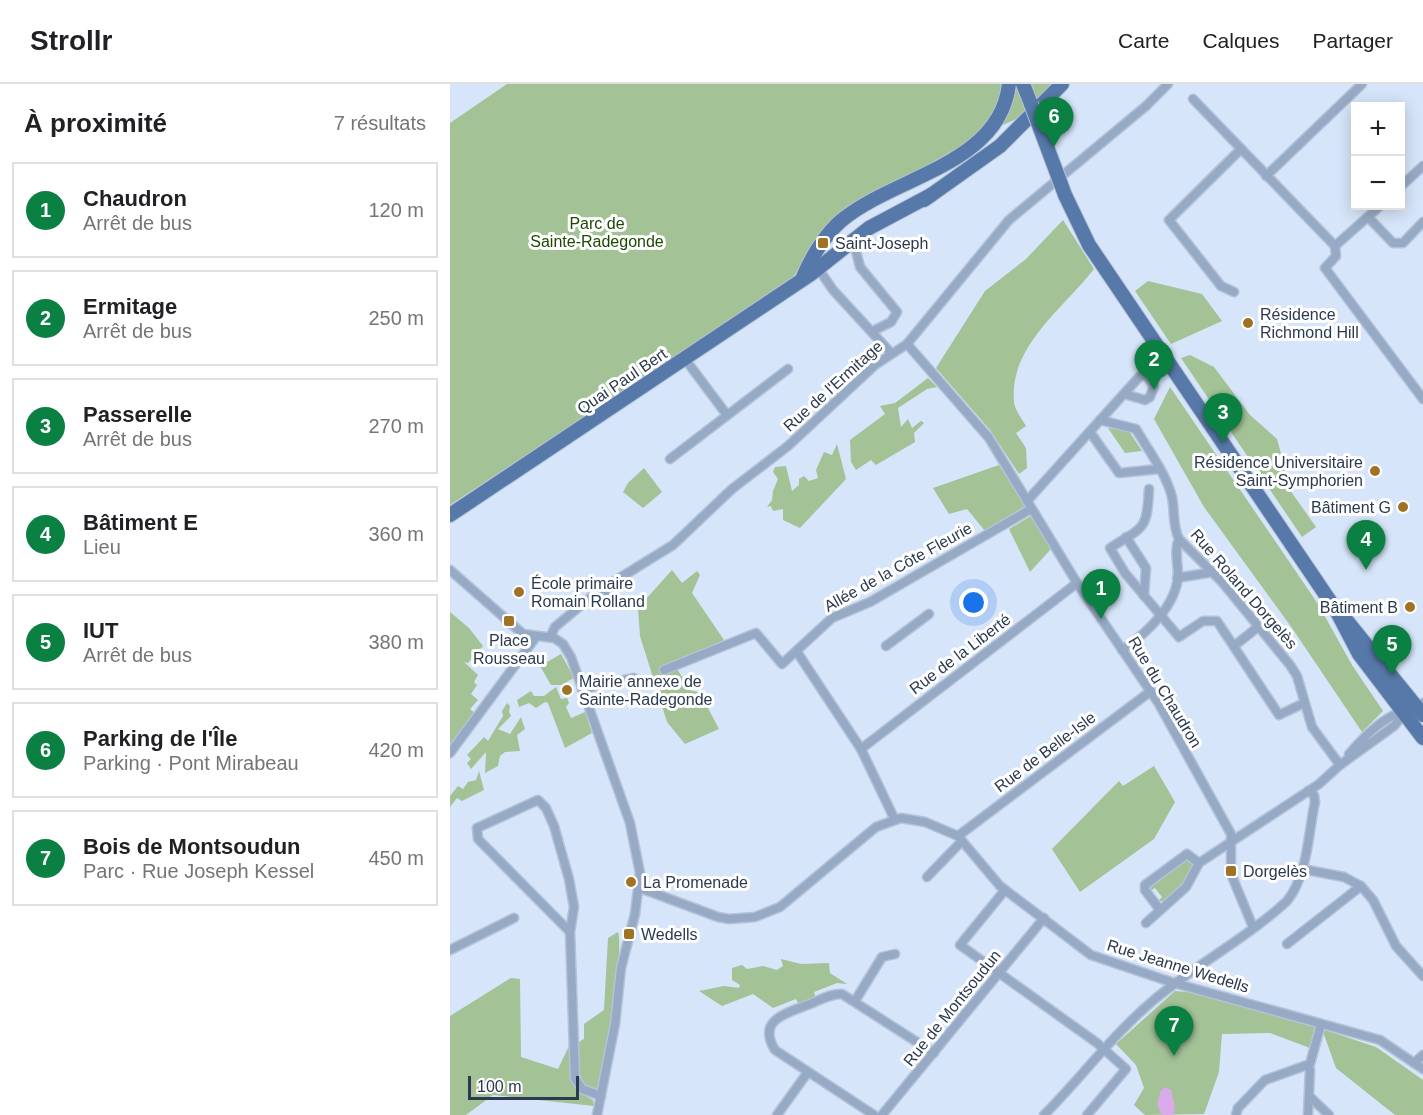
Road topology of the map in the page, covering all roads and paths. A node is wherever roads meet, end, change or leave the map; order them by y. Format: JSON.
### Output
{"nodes":[{"id":1,"x":1009,"y":84,"type":"edge"},
{"id":2,"x":1023,"y":84,"type":"edge"},
{"id":3,"x":1062,"y":84,"type":"edge"},
{"id":4,"x":1168,"y":84,"type":"edge"},
{"id":5,"x":1362,"y":84,"type":"edge"},
{"id":6,"x":1193,"y":99,"type":"dead end"},
{"id":7,"x":1241,"y":149,"type":"junction"},
{"id":8,"x":1423,"y":166,"type":"edge"},
{"id":9,"x":1266,"y":176,"type":"junction"},
{"id":10,"x":1405,"y":183,"type":"edge"},
{"id":11,"x":880,"y":198,"type":"junction"},
{"id":12,"x":1376,"y":210,"type":"edge"},
{"id":13,"x":1368,"y":217,"type":"junction"},
{"id":14,"x":1423,"y":222,"type":"edge"},
{"id":15,"x":854,"y":244,"type":"junction"},
{"id":16,"x":1335,"y":246,"type":"junction"},
{"id":17,"x":811,"y":275,"type":"junction"},
{"id":18,"x":1234,"y":292,"type":"dead end"},
{"id":19,"x":873,"y":331,"type":"junction"},
{"id":20,"x":908,"y":344,"type":"junction"},
{"id":21,"x":891,"y":353,"type":"junction"},
{"id":22,"x":685,"y":359,"type":"junction"},
{"id":23,"x":788,"y":369,"type":"dead end"},
{"id":24,"x":1124,"y":394,"type":"dead end"},
{"id":25,"x":1423,"y":399,"type":"edge"},
{"id":26,"x":728,"y":415,"type":"junction"},
{"id":27,"x":1100,"y":420,"type":"junction"},
{"id":28,"x":1089,"y":432,"type":"junction"},
{"id":29,"x":670,"y":459,"type":"dead end"},
{"id":30,"x":1159,"y":469,"type":"junction"},
{"id":31,"x":1149,"y":489,"type":"dead end"},
{"id":32,"x":1029,"y":505,"type":"junction"},
{"id":33,"x":450,"y":515,"type":"edge"},
{"id":34,"x":1126,"y":537,"type":"junction"},
{"id":35,"x":1179,"y":538,"type":"junction"},
{"id":36,"x":450,"y":570,"type":"edge"},
{"id":37,"x":1213,"y":572,"type":"junction"},
{"id":38,"x":1177,"y":578,"type":"junction"},
{"id":39,"x":1077,"y":584,"type":"junction"},
{"id":40,"x":604,"y":588,"type":"junction"},
{"id":41,"x":1144,"y":596,"type":"junction"},
{"id":42,"x":616,"y":603,"type":"dead end"},
{"id":43,"x":929,"y":614,"type":"dead end"},
{"id":44,"x":1159,"y":614,"type":"junction"},
{"id":45,"x":1258,"y":627,"type":"junction"},
{"id":46,"x":550,"y":637,"type":"junction"},
{"id":47,"x":536,"y":638,"type":"junction"},
{"id":48,"x":886,"y":646,"type":"dead end"},
{"id":49,"x":1234,"y":646,"type":"junction"},
{"id":50,"x":1122,"y":650,"type":"junction"},
{"id":51,"x":797,"y":652,"type":"junction"},
{"id":52,"x":664,"y":670,"type":"dead end"},
{"id":53,"x":634,"y":678,"type":"dead end"},
{"id":54,"x":582,"y":689,"type":"junction"},
{"id":55,"x":1151,"y":691,"type":"junction"},
{"id":56,"x":1304,"y":703,"type":"junction"},
{"id":57,"x":1417,"y":710,"type":"edge"},
{"id":58,"x":1423,"y":738,"type":"edge"},
{"id":59,"x":861,"y":748,"type":"junction"},
{"id":60,"x":450,"y":753,"type":"edge"},
{"id":61,"x":1340,"y":765,"type":"junction"},
{"id":62,"x":1326,"y":778,"type":"junction"},
{"id":63,"x":1308,"y":791,"type":"junction"},
{"id":64,"x":1315,"y":802,"type":"junction"},
{"id":65,"x":894,"y":818,"type":"junction"},
{"id":66,"x":959,"y":839,"type":"junction"},
{"id":67,"x":1232,"y":839,"type":"junction"},
{"id":68,"x":1199,"y":863,"type":"junction"},
{"id":69,"x":1302,"y":869,"type":"junction"},
{"id":70,"x":927,"y":877,"type":"dead end"},
{"id":71,"x":1361,"y":886,"type":"junction"},
{"id":72,"x":640,"y":888,"type":"junction"},
{"id":73,"x":1005,"y":890,"type":"junction"},
{"id":74,"x":1160,"y":910,"type":"junction"},
{"id":75,"x":514,"y":918,"type":"dead end"},
{"id":76,"x":1044,"y":918,"type":"junction"},
{"id":77,"x":1146,"y":923,"type":"dead end"},
{"id":78,"x":1253,"y":927,"type":"junction"},
{"id":79,"x":570,"y":932,"type":"junction"},
{"id":80,"x":1287,"y":944,"type":"dead end"},
{"id":81,"x":450,"y":950,"type":"edge"},
{"id":82,"x":895,"y":954,"type":"dead end"},
{"id":83,"x":1189,"y":972,"type":"junction"},
{"id":84,"x":999,"y":975,"type":"junction"},
{"id":85,"x":1423,"y":976,"type":"edge"},
{"id":86,"x":1174,"y":982,"type":"junction"},
{"id":87,"x":1192,"y":988,"type":"junction"},
{"id":88,"x":855,"y":1001,"type":"junction"},
{"id":89,"x":1321,"y":1024,"type":"junction"},
{"id":90,"x":1102,"y":1048,"type":"junction"},
{"id":91,"x":934,"y":1053,"type":"junction"},
{"id":92,"x":1423,"y":1055,"type":"edge"},
{"id":93,"x":1414,"y":1063,"type":"junction"},
{"id":94,"x":1308,"y":1066,"type":"junction"},
{"id":95,"x":1423,"y":1069,"type":"edge"},
{"id":96,"x":808,"y":1072,"type":"junction"},
{"id":97,"x":601,"y":1096,"type":"junction"},
{"id":98,"x":1310,"y":1097,"type":"junction"},
{"id":99,"x":597,"y":1115,"type":"edge"},
{"id":100,"x":777,"y":1115,"type":"edge"},
{"id":101,"x":874,"y":1115,"type":"edge"},
{"id":102,"x":882,"y":1115,"type":"edge"},
{"id":103,"x":1044,"y":1115,"type":"edge"},
{"id":104,"x":1087,"y":1115,"type":"edge"},
{"id":105,"x":1237,"y":1115,"type":"edge"},
{"id":106,"x":1308,"y":1115,"type":"edge"},
{"id":107,"x":1329,"y":1115,"type":"edge"}],
"edges":[{"from":1,"to":11,"type":"main road"},
{"from":2,"to":57,"type":"main road","bridge":true},
{"from":3,"to":15,"type":"main road","name":"Quai Paul Bert"},
{"from":4,"to":20,"type":"street","name":"Rue de l'Ermitage"},
{"from":5,"to":9,"type":"street"},
{"from":6,"to":7,"type":"street"},
{"from":7,"to":9,"type":"street"},
{"from":7,"to":18,"type":"street"},
{"from":8,"to":10,"type":"street"},
{"from":9,"to":16,"type":"street"},
{"from":11,"to":15,"type":"main road"},
{"from":11,"to":17,"type":"main road"},
{"from":12,"to":13,"type":"street"},
{"from":13,"to":14,"type":"street"},
{"from":13,"to":16,"type":"street"},
{"from":15,"to":17,"type":"main road","name":"Quai Paul Bert"},
{"from":15,"to":19,"type":"street"},
{"from":16,"to":25,"type":"street"},
{"from":17,"to":19,"type":"street"},
{"from":17,"to":22,"type":"main road","name":"Quai Paul Bert"},
{"from":19,"to":21,"type":"street"},
{"from":20,"to":21,"type":"street","name":"Rue de l'Ermitage"},
{"from":20,"to":32,"type":"street","name":"Rue du Chaudron"},
{"from":21,"to":40,"type":"street","name":"Rue de l'Ermitage"},
{"from":22,"to":26,"type":"street"},
{"from":22,"to":33,"type":"main road","name":"Quai Paul Bert"},
{"from":23,"to":26,"type":"street"},
{"from":24,"to":27,"type":"street","name":"Allée de la Côte Fleurie"},
{"from":26,"to":29,"type":"street"},
{"from":27,"to":28,"type":"street","name":"Allée de la Côte Fleurie"},
{"from":27,"to":30,"type":"street","name":"Rue Roland Dorgelès"},
{"from":28,"to":30,"type":"street"},
{"from":28,"to":32,"type":"street","name":"Allée de la Côte Fleurie"},
{"from":30,"to":35,"type":"street","name":"Rue Roland Dorgelès"},
{"from":31,"to":34,"type":"street"},
{"from":32,"to":39,"type":"street","name":"Rue du Chaudron"},
{"from":32,"to":51,"type":"street","name":"Allée de la Côte Fleurie"},
{"from":34,"to":41,"type":"street"},
{"from":34,"to":41,"type":"street"},
{"from":35,"to":37,"type":"street","name":"Rue Roland Dorgelès"},
{"from":35,"to":38,"type":"street"},
{"from":36,"to":47,"type":"street"},
{"from":37,"to":38,"type":"street"},
{"from":37,"to":45,"type":"street","name":"Rue Roland Dorgelès"},
{"from":38,"to":44,"type":"street"},
{"from":39,"to":50,"type":"street","name":"Rue du Chaudron"},
{"from":39,"to":59,"type":"street","name":"Rue de la Liberté"},
{"from":40,"to":42,"type":"street"},
{"from":40,"to":46,"type":"street","name":"Rue de l'Ermitage"},
{"from":41,"to":44,"type":"street"},
{"from":43,"to":48,"type":"street"},
{"from":44,"to":49,"type":"street"},
{"from":44,"to":50,"type":"street"},
{"from":45,"to":49,"type":"street"},
{"from":45,"to":56,"type":"street","name":"Rue Roland Dorgelès"},
{"from":46,"to":47,"type":"street"},
{"from":46,"to":54,"type":"street"},
{"from":47,"to":60,"type":"street"},
{"from":49,"to":56,"type":"street"},
{"from":50,"to":55,"type":"street","name":"Rue du Chaudron"},
{"from":51,"to":52,"type":"street"},
{"from":51,"to":59,"type":"street"},
{"from":53,"to":54,"type":"street"},
{"from":54,"to":72,"type":"street"},
{"from":55,"to":66,"type":"street","name":"Rue de Belle-Isle"},
{"from":55,"to":67,"type":"street","name":"Rue du Chaudron"},
{"from":56,"to":61,"type":"street","name":"Rue Roland Dorgelès"},
{"from":57,"to":58,"type":"main road"},
{"from":57,"to":61,"type":"street"},
{"from":59,"to":65,"type":"street"},
{"from":61,"to":62,"type":"street"},
{"from":62,"to":63,"type":"street"},
{"from":62,"to":64,"type":"street"},
{"from":63,"to":64,"type":"street"},
{"from":63,"to":67,"type":"street"},
{"from":64,"to":69,"type":"street"},
{"from":65,"to":66,"type":"street","name":"Rue Jeanne Wedells"},
{"from":65,"to":72,"type":"street"},
{"from":66,"to":70,"type":"street","name":"Rue de Belle-Isle"},
{"from":66,"to":73,"type":"street","name":"Rue Jeanne Wedells"},
{"from":67,"to":68,"type":"street"},
{"from":67,"to":78,"type":"street","name":"Rue du Chaudron"},
{"from":68,"to":74,"type":"street"},
{"from":68,"to":74,"type":"street"},
{"from":69,"to":71,"type":"street"},
{"from":69,"to":78,"type":"street"},
{"from":71,"to":80,"type":"street"},
{"from":71,"to":85,"type":"street"},
{"from":72,"to":97,"type":"street"},
{"from":73,"to":76,"type":"street","name":"Rue Jeanne Wedells"},
{"from":73,"to":84,"type":"street"},
{"from":74,"to":77,"type":"street"},
{"from":75,"to":81,"type":"street"},
{"from":76,"to":84,"type":"street","name":"Rue de Montsoudun"},
{"from":76,"to":86,"type":"street","name":"Rue Jeanne Wedells"},
{"from":78,"to":83,"type":"street"},
{"from":79,"to":79,"type":"street"},
{"from":79,"to":97,"type":"street"},
{"from":82,"to":88,"type":"street"},
{"from":83,"to":86,"type":"street"},
{"from":83,"to":87,"type":"street"},
{"from":84,"to":90,"type":"street"},
{"from":84,"to":91,"type":"street","name":"Rue de Montsoudun"},
{"from":86,"to":87,"type":"street","name":"Rue Jeanne Wedells"},
{"from":86,"to":90,"type":"street"},
{"from":87,"to":89,"type":"street","name":"Rue Jeanne Wedells"},
{"from":88,"to":91,"type":"street"},
{"from":88,"to":96,"type":"street"},
{"from":89,"to":93,"type":"street","name":"Rue Jeanne Wedells"},
{"from":89,"to":94,"type":"street"},
{"from":90,"to":103,"type":"street"},
{"from":90,"to":104,"type":"street"},
{"from":91,"to":102,"type":"street","name":"Rue de Montsoudun"},
{"from":92,"to":93,"type":"street"},
{"from":93,"to":95,"type":"street","name":"Rue Jeanne Wedells"},
{"from":94,"to":98,"type":"street"},
{"from":94,"to":105,"type":"street"},
{"from":96,"to":100,"type":"street"},
{"from":96,"to":101,"type":"street"},
{"from":97,"to":99,"type":"street"},
{"from":98,"to":106,"type":"street"},
{"from":98,"to":107,"type":"street"}]}
